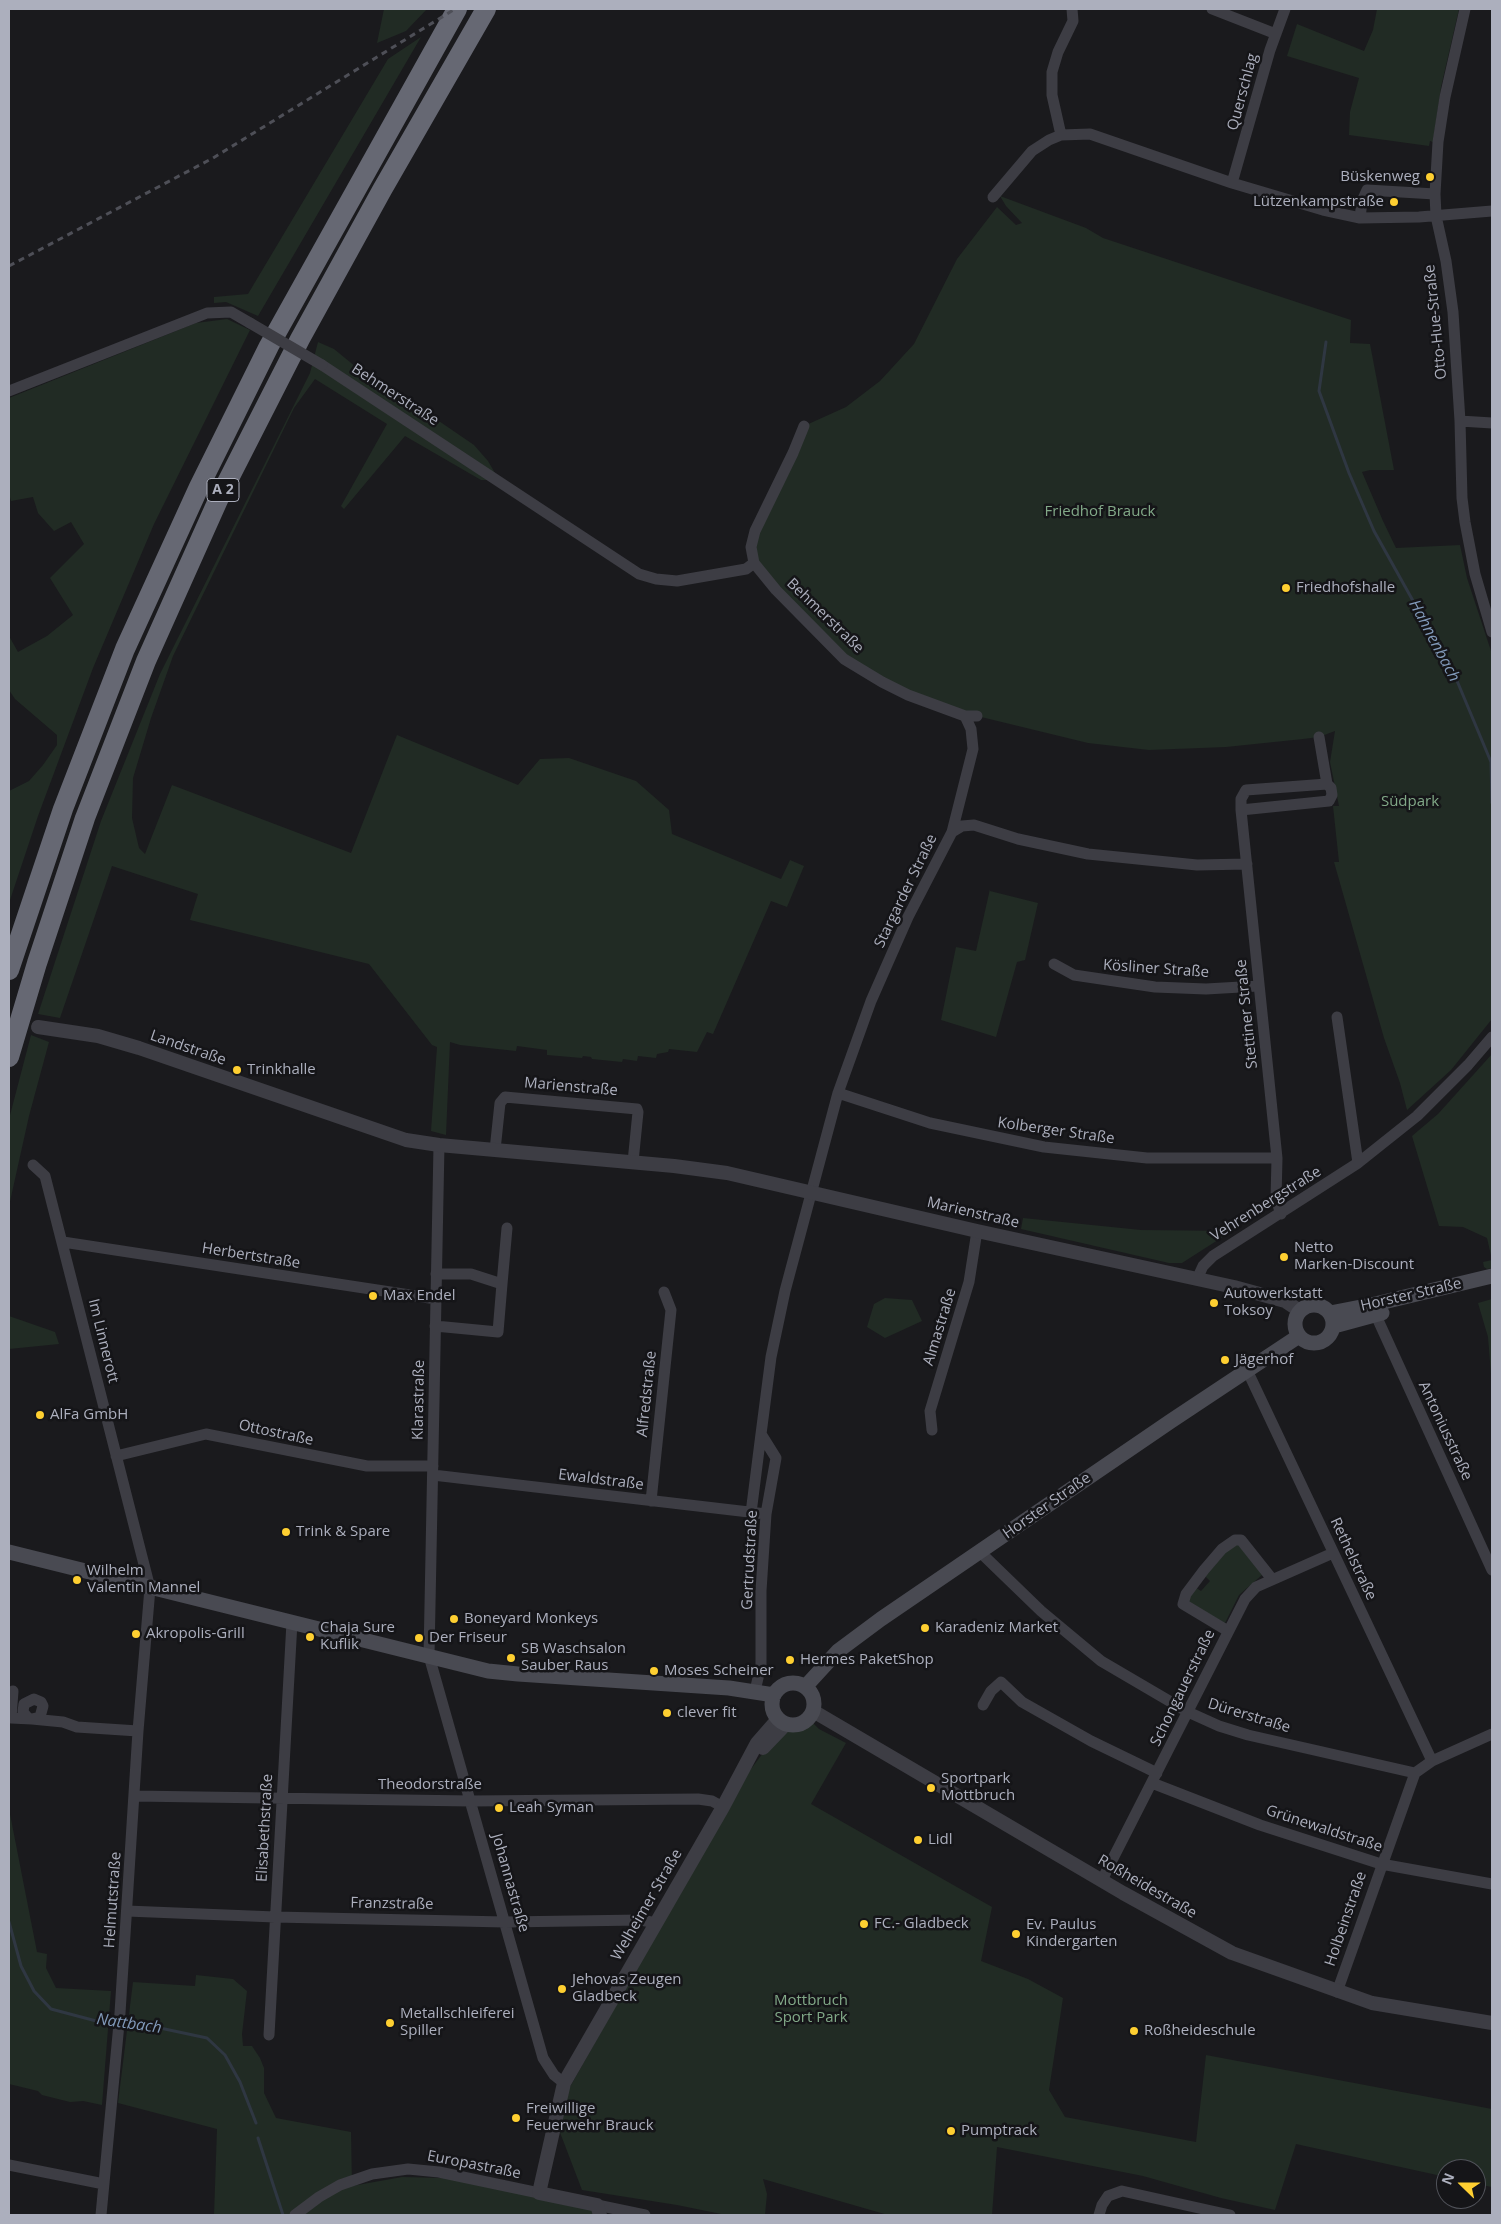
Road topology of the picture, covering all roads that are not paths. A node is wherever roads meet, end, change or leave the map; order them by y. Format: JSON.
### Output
{"nodes":[{"id":1,"x":457,"y":9,"type":"edge"},
{"id":2,"x":486,"y":9,"type":"edge"},
{"id":3,"x":1072,"y":9,"type":"edge"},
{"id":4,"x":1212,"y":9,"type":"edge"},
{"id":5,"x":1285,"y":9,"type":"edge"},
{"id":6,"x":1465,"y":9,"type":"edge"},
{"id":7,"x":1276,"y":34,"type":"junction"},
{"id":8,"x":1061,"y":136,"type":"junction"},
{"id":9,"x":1232,"y":184,"type":"junction"},
{"id":10,"x":1435,"y":194,"type":"junction"},
{"id":11,"x":993,"y":197,"type":"dead end"},
{"id":12,"x":1492,"y":211,"type":"edge"},
{"id":13,"x":1436,"y":216,"type":"junction"},
{"id":14,"x":1360,"y":218,"type":"junction"},
{"id":15,"x":9,"y":391,"type":"edge"},
{"id":16,"x":1460,"y":421,"type":"junction"},
{"id":17,"x":1492,"y":423,"type":"edge"},
{"id":18,"x":804,"y":426,"type":"dead end"},
{"id":19,"x":754,"y":563,"type":"junction"},
{"id":20,"x":1491,"y":625,"type":"edge"},
{"id":21,"x":1319,"y":737,"type":"dead end"},
{"id":22,"x":1327,"y":784,"type":"junction"},
{"id":23,"x":1241,"y":810,"type":"junction"},
{"id":24,"x":952,"y":832,"type":"junction"},
{"id":25,"x":1247,"y":864,"type":"junction"},
{"id":26,"x":1054,"y":964,"type":"dead end"},
{"id":27,"x":9,"y":970,"type":"edge"},
{"id":28,"x":1258,"y":986,"type":"junction"},
{"id":29,"x":1337,"y":1017,"type":"dead end"},
{"id":30,"x":38,"y":1027,"type":"dead end"},
{"id":31,"x":1492,"y":1037,"type":"edge"},
{"id":32,"x":9,"y":1057,"type":"edge"},
{"id":33,"x":838,"y":1092,"type":"junction"},
{"id":34,"x":439,"y":1145,"type":"junction"},
{"id":35,"x":495,"y":1150,"type":"junction"},
{"id":36,"x":1277,"y":1158,"type":"junction"},
{"id":37,"x":633,"y":1162,"type":"junction"},
{"id":38,"x":1358,"y":1163,"type":"junction"},
{"id":39,"x":33,"y":1165,"type":"dead end"},
{"id":40,"x":810,"y":1191,"type":"junction"},
{"id":41,"x":1281,"y":1214,"type":"junction"},
{"id":42,"x":507,"y":1228,"type":"dead end"},
{"id":43,"x":978,"y":1231,"type":"junction"},
{"id":44,"x":63,"y":1242,"type":"junction"},
{"id":45,"x":436,"y":1274,"type":"junction"},
{"id":46,"x":1492,"y":1276,"type":"edge"},
{"id":47,"x":1198,"y":1279,"type":"junction"},
{"id":48,"x":502,"y":1284,"type":"junction"},
{"id":49,"x":1492,"y":1285,"type":"edge"},
{"id":50,"x":664,"y":1292,"type":"dead end"},
{"id":51,"x":436,"y":1299,"type":"junction"},
{"id":52,"x":1373,"y":1310,"type":"junction"},
{"id":53,"x":1300,"y":1311,"type":"junction"},
{"id":54,"x":1332,"y":1319,"type":"junction"},
{"id":55,"x":435,"y":1326,"type":"junction"},
{"id":56,"x":1299,"y":1336,"type":"junction"},
{"id":57,"x":1247,"y":1370,"type":"junction"},
{"id":58,"x":932,"y":1430,"type":"dead end"},
{"id":59,"x":761,"y":1434,"type":"junction"},
{"id":60,"x":116,"y":1456,"type":"junction"},
{"id":61,"x":433,"y":1470,"type":"junction"},
{"id":62,"x":651,"y":1501,"type":"junction"},
{"id":63,"x":751,"y":1513,"type":"junction"},
{"id":64,"x":766,"y":1514,"type":"junction"},
{"id":65,"x":9,"y":1552,"type":"edge"},
{"id":66,"x":980,"y":1552,"type":"junction"},
{"id":67,"x":1333,"y":1553,"type":"junction"},
{"id":68,"x":1492,"y":1570,"type":"edge"},
{"id":69,"x":1272,"y":1579,"type":"junction"},
{"id":70,"x":150,"y":1588,"type":"junction"},
{"id":71,"x":292,"y":1622,"type":"junction"},
{"id":72,"x":1228,"y":1631,"type":"junction"},
{"id":73,"x":429,"y":1656,"type":"junction"},
{"id":74,"x":805,"y":1687,"type":"junction"},
{"id":75,"x":13,"y":1691,"type":"dead end"},
{"id":76,"x":755,"y":1691,"type":"junction"},
{"id":77,"x":774,"y":1695,"type":"junction"},
{"id":78,"x":983,"y":1705,"type":"dead end"},
{"id":79,"x":813,"y":1711,"type":"junction"},
{"id":80,"x":1188,"y":1712,"type":"junction"},
{"id":81,"x":782,"y":1721,"type":"junction"},
{"id":82,"x":138,"y":1731,"type":"junction"},
{"id":83,"x":1492,"y":1734,"type":"edge"},
{"id":84,"x":1432,"y":1761,"type":"junction"},
{"id":85,"x":1415,"y":1773,"type":"junction"},
{"id":86,"x":1154,"y":1778,"type":"junction"},
{"id":87,"x":134,"y":1796,"type":"junction"},
{"id":88,"x":281,"y":1799,"type":"junction"},
{"id":89,"x":471,"y":1801,"type":"junction"},
{"id":90,"x":723,"y":1807,"type":"junction"},
{"id":91,"x":1382,"y":1864,"type":"junction"},
{"id":92,"x":1102,"y":1880,"type":"junction"},
{"id":93,"x":1492,"y":1884,"type":"edge"},
{"id":94,"x":127,"y":1911,"type":"junction"},
{"id":95,"x":275,"y":1917,"type":"junction"},
{"id":96,"x":505,"y":1922,"type":"junction"},
{"id":97,"x":656,"y":1922,"type":"junction"},
{"id":98,"x":1337,"y":1992,"type":"junction"},
{"id":99,"x":1492,"y":2023,"type":"edge"},
{"id":100,"x":269,"y":2035,"type":"dead end"},
{"id":101,"x":559,"y":2079,"type":"junction"},
{"id":102,"x":9,"y":2165,"type":"edge"},
{"id":103,"x":104,"y":2184,"type":"junction"},
{"id":104,"x":539,"y":2193,"type":"junction"},
{"id":105,"x":599,"y":2210,"type":"edge"},
{"id":106,"x":298,"y":2212,"type":"edge"},
{"id":107,"x":101,"y":2215,"type":"edge"},
{"id":108,"x":645,"y":2215,"type":"edge"},
{"id":109,"x":1099,"y":2215,"type":"edge"},
{"id":110,"x":1230,"y":2215,"type":"edge"}],
"edges":[{"from":1,"to":27,"type":"highway","number":"A 2"},
{"from":2,"to":32,"type":"highway","number":"A 2"},
{"from":3,"to":8,"type":"street"},
{"from":4,"to":7,"type":"street"},
{"from":5,"to":7,"type":"street","name":"Querschlag"},
{"from":6,"to":10,"type":"street","name":"Otto-Hue-Straße"},
{"from":7,"to":9,"type":"street","name":"Querschlag"},
{"from":8,"to":9,"type":"street"},
{"from":8,"to":11,"type":"street"},
{"from":9,"to":14,"type":"street"},
{"from":10,"to":13,"type":"street","name":"Otto-Hue-Straße"},
{"from":10,"to":14,"type":"street"},
{"from":12,"to":13,"type":"street"},
{"from":13,"to":14,"type":"street"},
{"from":13,"to":16,"type":"street","name":"Otto-Hue-Straße"},
{"from":15,"to":19,"type":"street","name":"Behmerstraße","bridge":true},
{"from":16,"to":17,"type":"street"},
{"from":16,"to":20,"type":"street","name":"Otto-Hue-Straße"},
{"from":18,"to":19,"type":"street"},
{"from":19,"to":24,"type":"street","name":"Behmerstraße"},
{"from":21,"to":22,"type":"street"},
{"from":22,"to":23,"type":"street","name":"Stettiner Straße"},
{"from":22,"to":23,"type":"street"},
{"from":23,"to":25,"type":"street","name":"Stettiner Straße"},
{"from":24,"to":25,"type":"street","name":"Stargarder Straße"},
{"from":24,"to":33,"type":"street","name":"Stargarder Straße"},
{"from":25,"to":28,"type":"street","name":"Stettiner Straße"},
{"from":26,"to":28,"type":"street","name":"Kösliner Straße"},
{"from":28,"to":36,"type":"street","name":"Stettiner Straße"},
{"from":29,"to":38,"type":"street"},
{"from":30,"to":34,"type":"street","name":"Landstraße"},
{"from":31,"to":38,"type":"street","name":"Vehrenbergstraße"},
{"from":33,"to":36,"type":"street","name":"Kolberger Straße"},
{"from":33,"to":40,"type":"street","name":"Stargarder Straße"},
{"from":34,"to":35,"type":"street","name":"Marienstraße"},
{"from":34,"to":45,"type":"street","name":"Klarastraße"},
{"from":35,"to":37,"type":"street","name":"Marienstraße"},
{"from":35,"to":37,"type":"street","name":"Marienstraße"},
{"from":36,"to":41,"type":"street","name":"Stettiner Straße"},
{"from":37,"to":40,"type":"street","name":"Marienstraße"},
{"from":38,"to":41,"type":"street","name":"Vehrenbergstraße"},
{"from":39,"to":44,"type":"street","name":"Im Linnerott"},
{"from":40,"to":43,"type":"street","name":"Marienstraße"},
{"from":40,"to":59,"type":"street","name":"Gertrudstraße"},
{"from":41,"to":47,"type":"street","name":"Vehrenbergstraße"},
{"from":42,"to":48,"type":"street"},
{"from":43,"to":47,"type":"street","name":"Marienstraße"},
{"from":43,"to":58,"type":"street","name":"Almastraße"},
{"from":44,"to":51,"type":"street","name":"Herbertstraße"},
{"from":44,"to":60,"type":"street","name":"Im Linnerott"},
{"from":45,"to":48,"type":"street"},
{"from":45,"to":51,"type":"street","name":"Klarastraße"},
{"from":46,"to":52,"type":"main road","name":"Horster Straße"},
{"from":47,"to":53,"type":"street","name":"Marienstraße"},
{"from":48,"to":55,"type":"street"},
{"from":49,"to":52,"type":"main road","name":"Horster Straße"},
{"from":50,"to":62,"type":"street","name":"Alfredstraße"},
{"from":51,"to":55,"type":"street","name":"Klarastraße"},
{"from":52,"to":54,"type":"main road","name":"Horster Straße"},
{"from":52,"to":68,"type":"street","name":"Antoniusstraße"},
{"from":53,"to":54,"type":"main road"},
{"from":53,"to":56,"type":"main road"},
{"from":54,"to":56,"type":"main road"},
{"from":55,"to":61,"type":"street","name":"Klarastraße"},
{"from":56,"to":57,"type":"main road","name":"Horster Straße"},
{"from":57,"to":66,"type":"main road","name":"Horster Straße"},
{"from":57,"to":67,"type":"street","name":"Rethelstraße"},
{"from":59,"to":63,"type":"street","name":"Gertrudstraße"},
{"from":59,"to":64,"type":"street","name":"Gertrudstraße"},
{"from":60,"to":61,"type":"street","name":"Ottostraße"},
{"from":60,"to":70,"type":"street","name":"Im Linnerott"},
{"from":61,"to":62,"type":"street","name":"Ewaldstraße"},
{"from":61,"to":73,"type":"street","name":"Klarastraße"},
{"from":62,"to":63,"type":"street","name":"Ewaldstraße"},
{"from":63,"to":64,"type":"street","name":"Ewaldstraße"},
{"from":64,"to":76,"type":"street","name":"Gertrudstraße"},
{"from":65,"to":70,"type":"main road"},
{"from":66,"to":74,"type":"main road","name":"Horster Straße"},
{"from":66,"to":80,"type":"street","name":"Dürerstraße"},
{"from":67,"to":69,"type":"street","name":"Schongauerstraße"},
{"from":67,"to":84,"type":"street","name":"Rethelstraße"},
{"from":69,"to":72,"type":"street","name":"Schongauerstraße"},
{"from":69,"to":72,"type":"street"},
{"from":70,"to":71,"type":"main road"},
{"from":70,"to":82,"type":"street","name":"Helmutstraße"},
{"from":71,"to":73,"type":"main road"},
{"from":71,"to":88,"type":"street","name":"Elisabethstraße"},
{"from":72,"to":80,"type":"street","name":"Schongauerstraße"},
{"from":73,"to":76,"type":"main road"},
{"from":73,"to":89,"type":"street","name":"Johannastraße"},
{"from":74,"to":77,"type":"main road"},
{"from":74,"to":79,"type":"main road"},
{"from":75,"to":82,"type":"street"},
{"from":76,"to":77,"type":"main road"},
{"from":77,"to":81,"type":"main road"},
{"from":78,"to":86,"type":"street","name":"Grünewaldstraße"},
{"from":79,"to":81,"type":"main road"},
{"from":79,"to":92,"type":"street","name":"Roßheidestraße"},
{"from":80,"to":85,"type":"street","name":"Dürerstraße"},
{"from":80,"to":86,"type":"street","name":"Schongauerstraße"},
{"from":81,"to":90,"type":"street","name":"Welheimer Straße"},
{"from":82,"to":87,"type":"street","name":"Helmutstraße"},
{"from":83,"to":84,"type":"street"},
{"from":84,"to":85,"type":"street"},
{"from":85,"to":91,"type":"street","name":"Holbeinstraße"},
{"from":86,"to":91,"type":"street","name":"Grünewaldstraße"},
{"from":86,"to":92,"type":"street","name":"Schongauerstraße"},
{"from":87,"to":88,"type":"street","name":"Theodorstraße"},
{"from":87,"to":94,"type":"street","name":"Helmutstraße"},
{"from":88,"to":89,"type":"street","name":"Theodorstraße"},
{"from":88,"to":95,"type":"street","name":"Elisabethstraße"},
{"from":89,"to":90,"type":"street","name":"Theodorstraße"},
{"from":89,"to":96,"type":"street","name":"Johannastraße"},
{"from":90,"to":97,"type":"street","name":"Welheimer Straße"},
{"from":91,"to":93,"type":"street","name":"Grünewaldstraße"},
{"from":91,"to":98,"type":"street","name":"Holbeinstraße"},
{"from":92,"to":98,"type":"street","name":"Roßheidestraße"},
{"from":94,"to":95,"type":"street","name":"Franzstraße"},
{"from":94,"to":103,"type":"street","name":"Helmutstraße"},
{"from":95,"to":96,"type":"street","name":"Franzstraße"},
{"from":95,"to":100,"type":"street","name":"Elisabethstraße"},
{"from":96,"to":97,"type":"street","name":"Franzstraße"},
{"from":96,"to":101,"type":"street","name":"Johannastraße"},
{"from":97,"to":101,"type":"street","name":"Welheimer Straße"},
{"from":98,"to":99,"type":"street","name":"Roßheidestraße"},
{"from":101,"to":104,"type":"street","name":"Welheimer Straße"},
{"from":102,"to":103,"type":"street"},
{"from":103,"to":107,"type":"street","name":"Helmutstraße"},
{"from":104,"to":105,"type":"street"},
{"from":104,"to":106,"type":"street","name":"Europastraße"},
{"from":105,"to":108,"type":"street"},
{"from":109,"to":110,"type":"street"}]}
